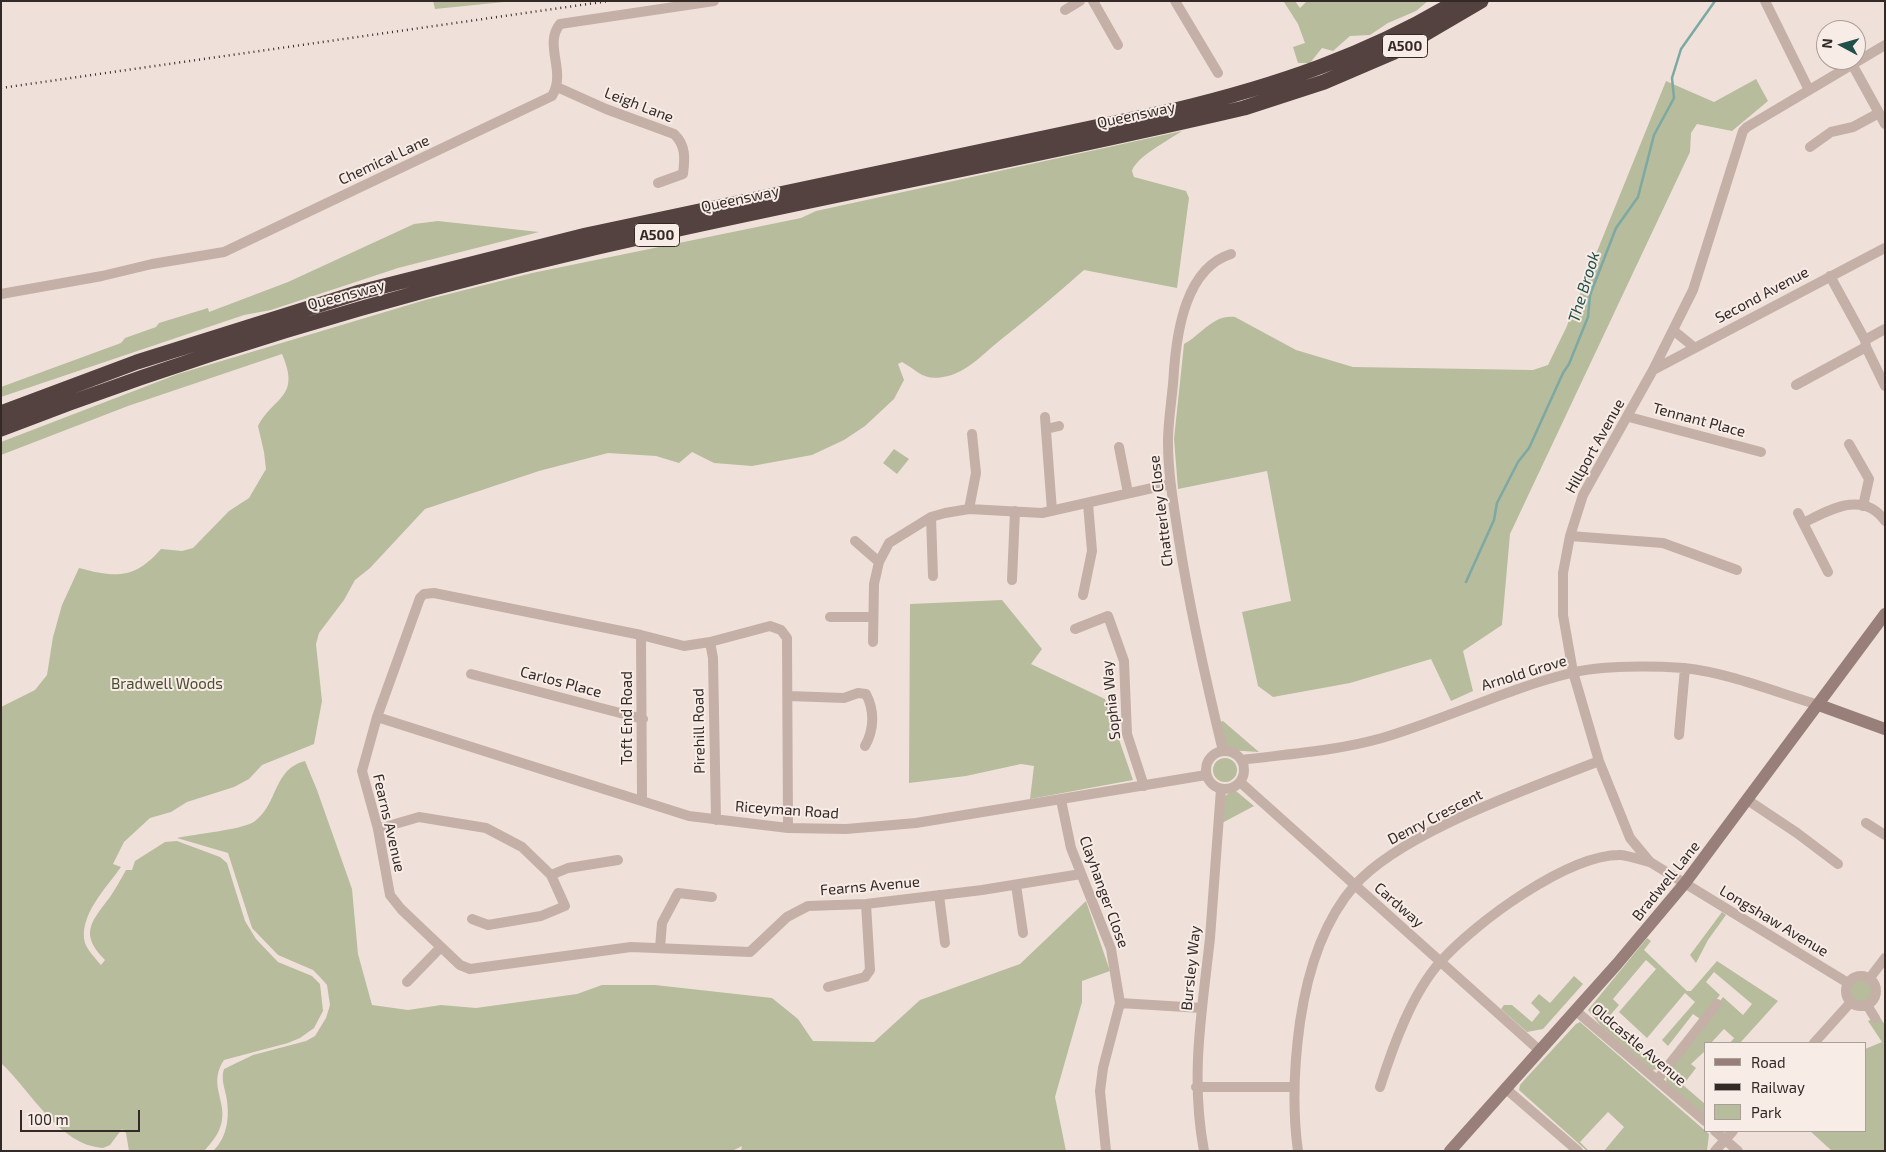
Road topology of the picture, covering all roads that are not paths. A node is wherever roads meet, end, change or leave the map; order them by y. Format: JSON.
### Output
{"nodes":[{"id":1,"x":714,"y":1,"type":"edge"},
{"id":2,"x":1080,"y":1,"type":"edge"},
{"id":3,"x":1093,"y":1,"type":"edge"},
{"id":4,"x":1175,"y":1,"type":"edge"},
{"id":5,"x":1457,"y":1,"type":"edge"},
{"id":6,"x":1481,"y":1,"type":"edge"},
{"id":7,"x":1765,"y":1,"type":"edge"},
{"id":8,"x":1065,"y":10,"type":"dead end"},
{"id":9,"x":1118,"y":45,"type":"dead end"},
{"id":10,"x":1885,"y":45,"type":"edge"},
{"id":11,"x":1866,"y":56,"type":"edge"},
{"id":12,"x":1842,"y":70,"type":"edge"},
{"id":13,"x":1855,"y":70,"type":"edge"},
{"id":14,"x":1218,"y":73,"type":"dead end"},
{"id":15,"x":557,"y":87,"type":"junction"},
{"id":16,"x":1809,"y":90,"type":"junction"},
{"id":17,"x":1879,"y":113,"type":"junction"},
{"id":18,"x":1885,"y":124,"type":"edge"},
{"id":19,"x":1810,"y":147,"type":"dead end"},
{"id":20,"x":658,"y":183,"type":"dead end"},
{"id":21,"x":1885,"y":248,"type":"edge"},
{"id":22,"x":1231,"y":254,"type":"dead end"},
{"id":23,"x":1830,"y":276,"type":"junction"},
{"id":24,"x":1,"y":294,"type":"edge"},
{"id":25,"x":289,"y":314,"type":"junction"},
{"id":26,"x":1885,"y":329,"type":"edge"},
{"id":27,"x":1673,"y":330,"type":"junction"},
{"id":28,"x":1866,"y":344,"type":"junction"},
{"id":29,"x":1694,"y":348,"type":"junction"},
{"id":30,"x":1654,"y":370,"type":"junction"},
{"id":31,"x":1796,"y":385,"type":"dead end"},
{"id":32,"x":1885,"y":386,"type":"edge"},
{"id":33,"x":91,"y":394,"type":"junction"},
{"id":34,"x":1,"y":402,"type":"edge"},
{"id":35,"x":1,"y":413,"type":"edge"},
{"id":36,"x":1629,"y":416,"type":"junction"},
{"id":37,"x":1045,"y":417,"type":"dead end"},
{"id":38,"x":1059,"y":426,"type":"dead end"},
{"id":39,"x":1046,"y":428,"type":"junction"},
{"id":40,"x":1,"y":429,"type":"edge"},
{"id":41,"x":972,"y":434,"type":"dead end"},
{"id":42,"x":1,"y":435,"type":"edge"},
{"id":43,"x":1849,"y":444,"type":"dead end"},
{"id":44,"x":1761,"y":452,"type":"dead end"},
{"id":45,"x":1123,"y":453,"type":"dead end"},
{"id":46,"x":1170,"y":484,"type":"junction"},
{"id":47,"x":1128,"y":494,"type":"junction"},
{"id":48,"x":1088,"y":504,"type":"junction"},
{"id":49,"x":1863,"y":506,"type":"junction"},
{"id":50,"x":970,"y":510,"type":"junction"},
{"id":51,"x":1014,"y":511,"type":"junction"},
{"id":52,"x":1052,"y":511,"type":"junction"},
{"id":53,"x":1798,"y":513,"type":"dead end"},
{"id":54,"x":932,"y":517,"type":"junction"},
{"id":55,"x":1885,"y":520,"type":"edge"},
{"id":56,"x":1803,"y":523,"type":"junction"},
{"id":57,"x":1570,"y":536,"type":"junction"},
{"id":58,"x":855,"y":541,"type":"dead end"},
{"id":59,"x":880,"y":562,"type":"junction"},
{"id":60,"x":1737,"y":570,"type":"dead end"},
{"id":61,"x":1828,"y":572,"type":"dead end"},
{"id":62,"x":933,"y":576,"type":"dead end"},
{"id":63,"x":1012,"y":580,"type":"dead end"},
{"id":64,"x":1083,"y":595,"type":"dead end"},
{"id":65,"x":1885,"y":614,"type":"edge"},
{"id":66,"x":830,"y":617,"type":"dead end"},
{"id":67,"x":872,"y":617,"type":"junction"},
{"id":68,"x":1075,"y":629,"type":"dead end"},
{"id":69,"x":641,"y":634,"type":"junction"},
{"id":70,"x":710,"y":642,"type":"junction"},
{"id":71,"x":873,"y":642,"type":"dead end"},
{"id":72,"x":1684,"y":668,"type":"junction"},
{"id":73,"x":1573,"y":672,"type":"junction"},
{"id":74,"x":471,"y":674,"type":"dead end"},
{"id":75,"x":789,"y":696,"type":"junction"},
{"id":76,"x":1819,"y":705,"type":"junction"},
{"id":77,"x":377,"y":717,"type":"junction"},
{"id":78,"x":642,"y":719,"type":"junction"},
{"id":79,"x":1885,"y":729,"type":"edge"},
{"id":80,"x":1679,"y":735,"type":"dead end"},
{"id":81,"x":865,"y":746,"type":"dead end"},
{"id":82,"x":1223,"y":751,"type":"junction"},
{"id":83,"x":1241,"y":760,"type":"junction"},
{"id":84,"x":1599,"y":761,"type":"junction"},
{"id":85,"x":1206,"y":776,"type":"junction"},
{"id":86,"x":1240,"y":782,"type":"junction"},
{"id":87,"x":1144,"y":786,"type":"junction"},
{"id":88,"x":1221,"y":789,"type":"junction"},
{"id":89,"x":1061,"y":800,"type":"junction"},
{"id":90,"x":642,"y":801,"type":"junction"},
{"id":91,"x":1748,"y":801,"type":"junction"},
{"id":92,"x":716,"y":820,"type":"junction"},
{"id":93,"x":1866,"y":823,"type":"dead end"},
{"id":94,"x":788,"y":828,"type":"junction"},
{"id":95,"x":378,"y":829,"type":"junction"},
{"id":96,"x":1885,"y":835,"type":"edge"},
{"id":97,"x":1630,"y":838,"type":"junction"},
{"id":98,"x":1620,"y":855,"type":"junction"},
{"id":99,"x":618,"y":860,"type":"dead end"},
{"id":100,"x":1650,"y":862,"type":"junction"},
{"id":101,"x":1838,"y":864,"type":"dead end"},
{"id":102,"x":1081,"y":874,"type":"junction"},
{"id":103,"x":551,"y":875,"type":"junction"},
{"id":104,"x":1685,"y":884,"type":"junction"},
{"id":105,"x":1016,"y":885,"type":"junction"},
{"id":106,"x":1354,"y":886,"type":"junction"},
{"id":107,"x":940,"y":895,"type":"junction"},
{"id":108,"x":712,"y":897,"type":"dead end"},
{"id":109,"x":866,"y":904,"type":"junction"},
{"id":110,"x":472,"y":919,"type":"dead end"},
{"id":111,"x":1023,"y":933,"type":"dead end"},
{"id":112,"x":945,"y":943,"type":"dead end"},
{"id":113,"x":440,"y":948,"type":"junction"},
{"id":114,"x":660,"y":948,"type":"junction"},
{"id":115,"x":1885,"y":958,"type":"edge"},
{"id":116,"x":1441,"y":962,"type":"junction"},
{"id":117,"x":1868,"y":979,"type":"junction"},
{"id":118,"x":407,"y":982,"type":"dead end"},
{"id":119,"x":1848,"y":983,"type":"junction"},
{"id":120,"x":832,"y":984,"type":"dead end"},
{"id":121,"x":1880,"y":993,"type":"edge"},
{"id":122,"x":1851,"y":1002,"type":"junction"},
{"id":123,"x":1120,"y":1003,"type":"junction"},
{"id":124,"x":1717,"y":1004,"type":"dead end"},
{"id":125,"x":1867,"y":1004,"type":"junction"},
{"id":126,"x":1201,"y":1008,"type":"junction"},
{"id":127,"x":1576,"y":1011,"type":"junction"},
{"id":128,"x":1875,"y":1018,"type":"dead end"},
{"id":129,"x":1815,"y":1042,"type":"edge"},
{"id":130,"x":1539,"y":1050,"type":"junction"},
{"id":131,"x":1657,"y":1080,"type":"junction"},
{"id":132,"x":1196,"y":1087,"type":"junction"},
{"id":133,"x":1294,"y":1087,"type":"junction"},
{"id":134,"x":1380,"y":1087,"type":"dead end"},
{"id":135,"x":1505,"y":1088,"type":"junction"},
{"id":136,"x":1704,"y":1120,"type":"edge"},
{"id":137,"x":1716,"y":1132,"type":"edge"},
{"id":138,"x":1732,"y":1132,"type":"edge"},
{"id":139,"x":1725,"y":1139,"type":"junction"},
{"id":140,"x":1106,"y":1151,"type":"edge"},
{"id":141,"x":1204,"y":1151,"type":"edge"},
{"id":142,"x":1298,"y":1151,"type":"edge"},
{"id":143,"x":1450,"y":1151,"type":"edge"},
{"id":144,"x":1578,"y":1151,"type":"edge"},
{"id":145,"x":1715,"y":1151,"type":"edge"},
{"id":146,"x":1738,"y":1151,"type":"edge"}],
"edges":[{"from":1,"to":15,"type":"street"},
{"from":2,"to":8,"type":"street"},
{"from":3,"to":9,"type":"street"},
{"from":4,"to":14,"type":"street"},
{"from":5,"to":25,"type":"highway","name":"Queensway","number":"A500"},
{"from":6,"to":33,"type":"highway","name":"Queensway","number":"A500"},
{"from":7,"to":16,"type":"street"},
{"from":10,"to":11,"type":"street"},
{"from":12,"to":16,"type":"street"},
{"from":13,"to":17,"type":"street"},
{"from":15,"to":20,"type":"street","name":"Leigh Lane"},
{"from":15,"to":24,"type":"street","name":"Chemical Lane"},
{"from":16,"to":27,"type":"street","name":"Hillport Avenue"},
{"from":17,"to":18,"type":"street"},
{"from":17,"to":19,"type":"street"},
{"from":21,"to":23,"type":"street","name":"Second Avenue"},
{"from":22,"to":46,"type":"street","name":"Chatterley Close"},
{"from":23,"to":28,"type":"street"},
{"from":23,"to":29,"type":"street","name":"Second Avenue"},
{"from":25,"to":34,"type":"highway"},
{"from":25,"to":35,"type":"highway","name":"Queensway","number":"A500"},
{"from":26,"to":28,"type":"street"},
{"from":27,"to":29,"type":"street"},
{"from":27,"to":30,"type":"street","name":"Hillport Avenue"},
{"from":28,"to":31,"type":"street"},
{"from":28,"to":32,"type":"street"},
{"from":29,"to":30,"type":"street","name":"Second Avenue"},
{"from":30,"to":36,"type":"street","name":"Hillport Avenue"},
{"from":33,"to":40,"type":"highway","name":"Queensway","number":"A500"},
{"from":33,"to":42,"type":"highway"},
{"from":36,"to":44,"type":"street","name":"Tennant Place"},
{"from":36,"to":57,"type":"street","name":"Hillport Avenue"},
{"from":37,"to":39,"type":"street"},
{"from":38,"to":39,"type":"street"},
{"from":39,"to":52,"type":"street"},
{"from":41,"to":50,"type":"street"},
{"from":43,"to":49,"type":"street"},
{"from":45,"to":47,"type":"street"},
{"from":46,"to":47,"type":"street"},
{"from":46,"to":82,"type":"street","name":"Chatterley Close"},
{"from":47,"to":48,"type":"street"},
{"from":48,"to":52,"type":"street"},
{"from":48,"to":64,"type":"street"},
{"from":49,"to":55,"type":"street"},
{"from":49,"to":56,"type":"street"},
{"from":50,"to":51,"type":"street"},
{"from":50,"to":54,"type":"street"},
{"from":51,"to":52,"type":"street"},
{"from":51,"to":63,"type":"street"},
{"from":53,"to":56,"type":"street"},
{"from":54,"to":59,"type":"street"},
{"from":54,"to":62,"type":"street"},
{"from":56,"to":61,"type":"street"},
{"from":57,"to":60,"type":"street"},
{"from":57,"to":73,"type":"street","name":"Hillport Avenue"},
{"from":58,"to":59,"type":"street"},
{"from":59,"to":67,"type":"street"},
{"from":65,"to":76,"type":"street","name":"Bradwell Lane"},
{"from":66,"to":67,"type":"street"},
{"from":67,"to":71,"type":"street"},
{"from":68,"to":87,"type":"street","name":"Sophia Way"},
{"from":69,"to":70,"type":"street","name":"Fearns Avenue"},
{"from":69,"to":77,"type":"street","name":"Fearns Avenue"},
{"from":69,"to":78,"type":"street","name":"Toft End Road"},
{"from":70,"to":75,"type":"street","name":"Fearns Avenue"},
{"from":70,"to":92,"type":"street","name":"Pirehill Road"},
{"from":72,"to":73,"type":"street","name":"Arnold Grove"},
{"from":72,"to":76,"type":"street","name":"Arnold Grove"},
{"from":72,"to":80,"type":"street"},
{"from":73,"to":83,"type":"street","name":"Arnold Grove"},
{"from":73,"to":84,"type":"street","name":"Hillport Avenue"},
{"from":74,"to":78,"type":"street","name":"Carlos Place"},
{"from":75,"to":81,"type":"street"},
{"from":75,"to":94,"type":"street","name":"Fearns Avenue"},
{"from":76,"to":79,"type":"street"},
{"from":76,"to":91,"type":"street","name":"Bradwell Lane"},
{"from":77,"to":90,"type":"street","name":"Riceyman Road"},
{"from":77,"to":95,"type":"street","name":"Fearns Avenue"},
{"from":78,"to":90,"type":"street","name":"Toft End Road"},
{"from":82,"to":83,"type":"street"},
{"from":82,"to":85,"type":"street"},
{"from":83,"to":86,"type":"street"},
{"from":84,"to":97,"type":"street","name":"Hillport Avenue"},
{"from":84,"to":106,"type":"street","name":"Denry Crescent"},
{"from":85,"to":87,"type":"street","name":"Riceyman Road"},
{"from":85,"to":88,"type":"street"},
{"from":86,"to":88,"type":"street"},
{"from":86,"to":106,"type":"street","name":"Cardway"},
{"from":87,"to":89,"type":"street","name":"Riceyman Road"},
{"from":88,"to":126,"type":"street","name":"Bursley Way"},
{"from":89,"to":94,"type":"street","name":"Riceyman Road"},
{"from":89,"to":102,"type":"street","name":"Clayhanger Close"},
{"from":90,"to":92,"type":"street","name":"Riceyman Road"},
{"from":91,"to":101,"type":"street"},
{"from":91,"to":104,"type":"street","name":"Bradwell Lane"},
{"from":92,"to":94,"type":"street","name":"Riceyman Road"},
{"from":93,"to":96,"type":"street"},
{"from":95,"to":103,"type":"street"},
{"from":95,"to":113,"type":"street","name":"Fearns Avenue"},
{"from":97,"to":98,"type":"street"},
{"from":97,"to":100,"type":"street","name":"Hillport Avenue"},
{"from":98,"to":100,"type":"street"},
{"from":98,"to":116,"type":"street"},
{"from":99,"to":103,"type":"street"},
{"from":100,"to":104,"type":"street","name":"Hillport Avenue"},
{"from":102,"to":105,"type":"street","name":"Fearns Avenue"},
{"from":102,"to":123,"type":"street","name":"Clayhanger Close"},
{"from":103,"to":110,"type":"street"},
{"from":104,"to":119,"type":"street","name":"Longshaw Avenue"},
{"from":104,"to":127,"type":"street","name":"Bradwell Lane"},
{"from":105,"to":107,"type":"street","name":"Fearns Avenue"},
{"from":105,"to":111,"type":"street"},
{"from":106,"to":116,"type":"street","name":"Cardway"},
{"from":106,"to":133,"type":"street","name":"Denry Crescent"},
{"from":107,"to":109,"type":"street","name":"Fearns Avenue"},
{"from":107,"to":112,"type":"street"},
{"from":108,"to":114,"type":"street"},
{"from":109,"to":114,"type":"street","name":"Fearns Avenue"},
{"from":109,"to":120,"type":"street"},
{"from":113,"to":114,"type":"street","name":"Fearns Avenue"},
{"from":113,"to":118,"type":"street"},
{"from":115,"to":117,"type":"street"},
{"from":116,"to":130,"type":"street","name":"Cardway"},
{"from":116,"to":134,"type":"street"},
{"from":117,"to":119,"type":"street"},
{"from":117,"to":121,"type":"street"},
{"from":119,"to":122,"type":"street"},
{"from":121,"to":125,"type":"street"},
{"from":122,"to":125,"type":"street"},
{"from":122,"to":129,"type":"street"},
{"from":123,"to":126,"type":"street"},
{"from":123,"to":140,"type":"street"},
{"from":124,"to":131,"type":"street"},
{"from":125,"to":128,"type":"street"},
{"from":126,"to":132,"type":"street","name":"Bursley Way"},
{"from":127,"to":130,"type":"street","name":"Bradwell Lane"},
{"from":127,"to":131,"type":"street","name":"Oldcastle Avenue"},
{"from":130,"to":135,"type":"street","name":"Bradwell Lane"},
{"from":131,"to":136,"type":"street","name":"Oldcastle Avenue"},
{"from":132,"to":133,"type":"street"},
{"from":132,"to":141,"type":"street","name":"Bursley Way"},
{"from":133,"to":142,"type":"street","name":"Denry Crescent"},
{"from":135,"to":143,"type":"street","name":"Bradwell Lane"},
{"from":135,"to":144,"type":"street"},
{"from":137,"to":139,"type":"street"},
{"from":138,"to":139,"type":"street"},
{"from":139,"to":145,"type":"street"},
{"from":139,"to":146,"type":"street"}]}
